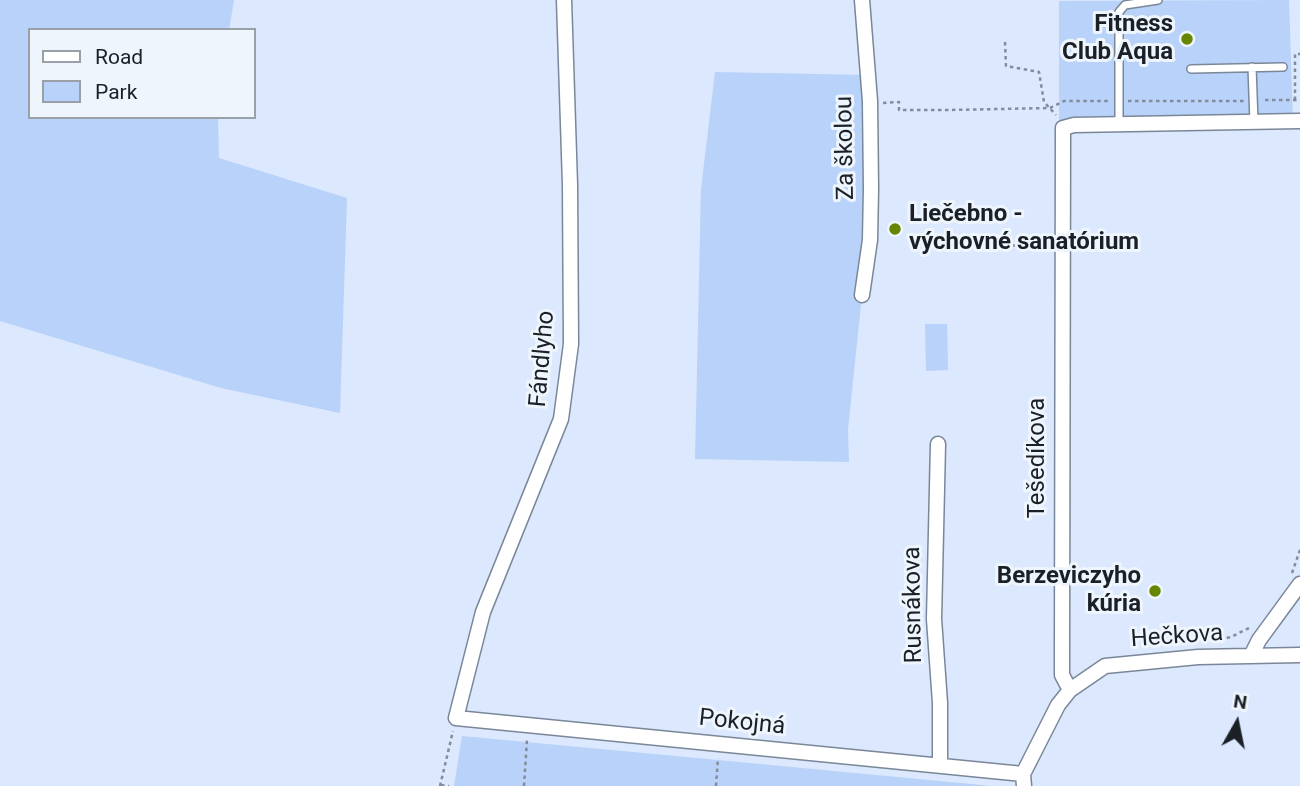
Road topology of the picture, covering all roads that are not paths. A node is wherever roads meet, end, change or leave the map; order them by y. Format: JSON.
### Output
{"nodes":[{"id":1,"x":564,"y":0,"type":"edge"},
{"id":2,"x":862,"y":0,"type":"edge"},
{"id":3,"x":1158,"y":0,"type":"edge"},
{"id":4,"x":1283,"y":66,"type":"dead end"},
{"id":5,"x":1252,"y":68,"type":"junction"},
{"id":6,"x":1191,"y":69,"type":"dead end"},
{"id":7,"x":1300,"y":121,"type":"edge"},
{"id":8,"x":1254,"y":122,"type":"junction"},
{"id":9,"x":1119,"y":124,"type":"junction"},
{"id":10,"x":862,"y":295,"type":"dead end"},
{"id":11,"x":938,"y":444,"type":"dead end"},
{"id":12,"x":1296,"y":579,"type":"edge"},
{"id":13,"x":1300,"y":655,"type":"edge"},
{"id":14,"x":1251,"y":656,"type":"junction"},
{"id":15,"x":1070,"y":690,"type":"junction"},
{"id":16,"x":456,"y":718,"type":"joint"},
{"id":17,"x":940,"y":765,"type":"junction"},
{"id":18,"x":1024,"y":780,"type":"edge"}],
"edges":[{"from":1,"to":16,"type":"street","name":"Fándlyho"},
{"from":2,"to":10,"type":"street","name":"Za školou"},
{"from":3,"to":9,"type":"lane"},
{"from":4,"to":5,"type":"lane"},
{"from":5,"to":6,"type":"lane"},
{"from":5,"to":8,"type":"lane"},
{"from":7,"to":8,"type":"street"},
{"from":8,"to":9,"type":"street"},
{"from":9,"to":15,"type":"street","name":"Tešedíkova"},
{"from":11,"to":17,"type":"street","name":"Rusnákova"},
{"from":12,"to":14,"type":"street","name":"Hečkova"},
{"from":13,"to":14,"type":"street"},
{"from":14,"to":15,"type":"street","name":"Hečkova"},
{"from":15,"to":18,"type":"street"},
{"from":16,"to":17,"type":"street","name":"Pokojná"},
{"from":17,"to":18,"type":"street","name":"Pokojná"}]}
